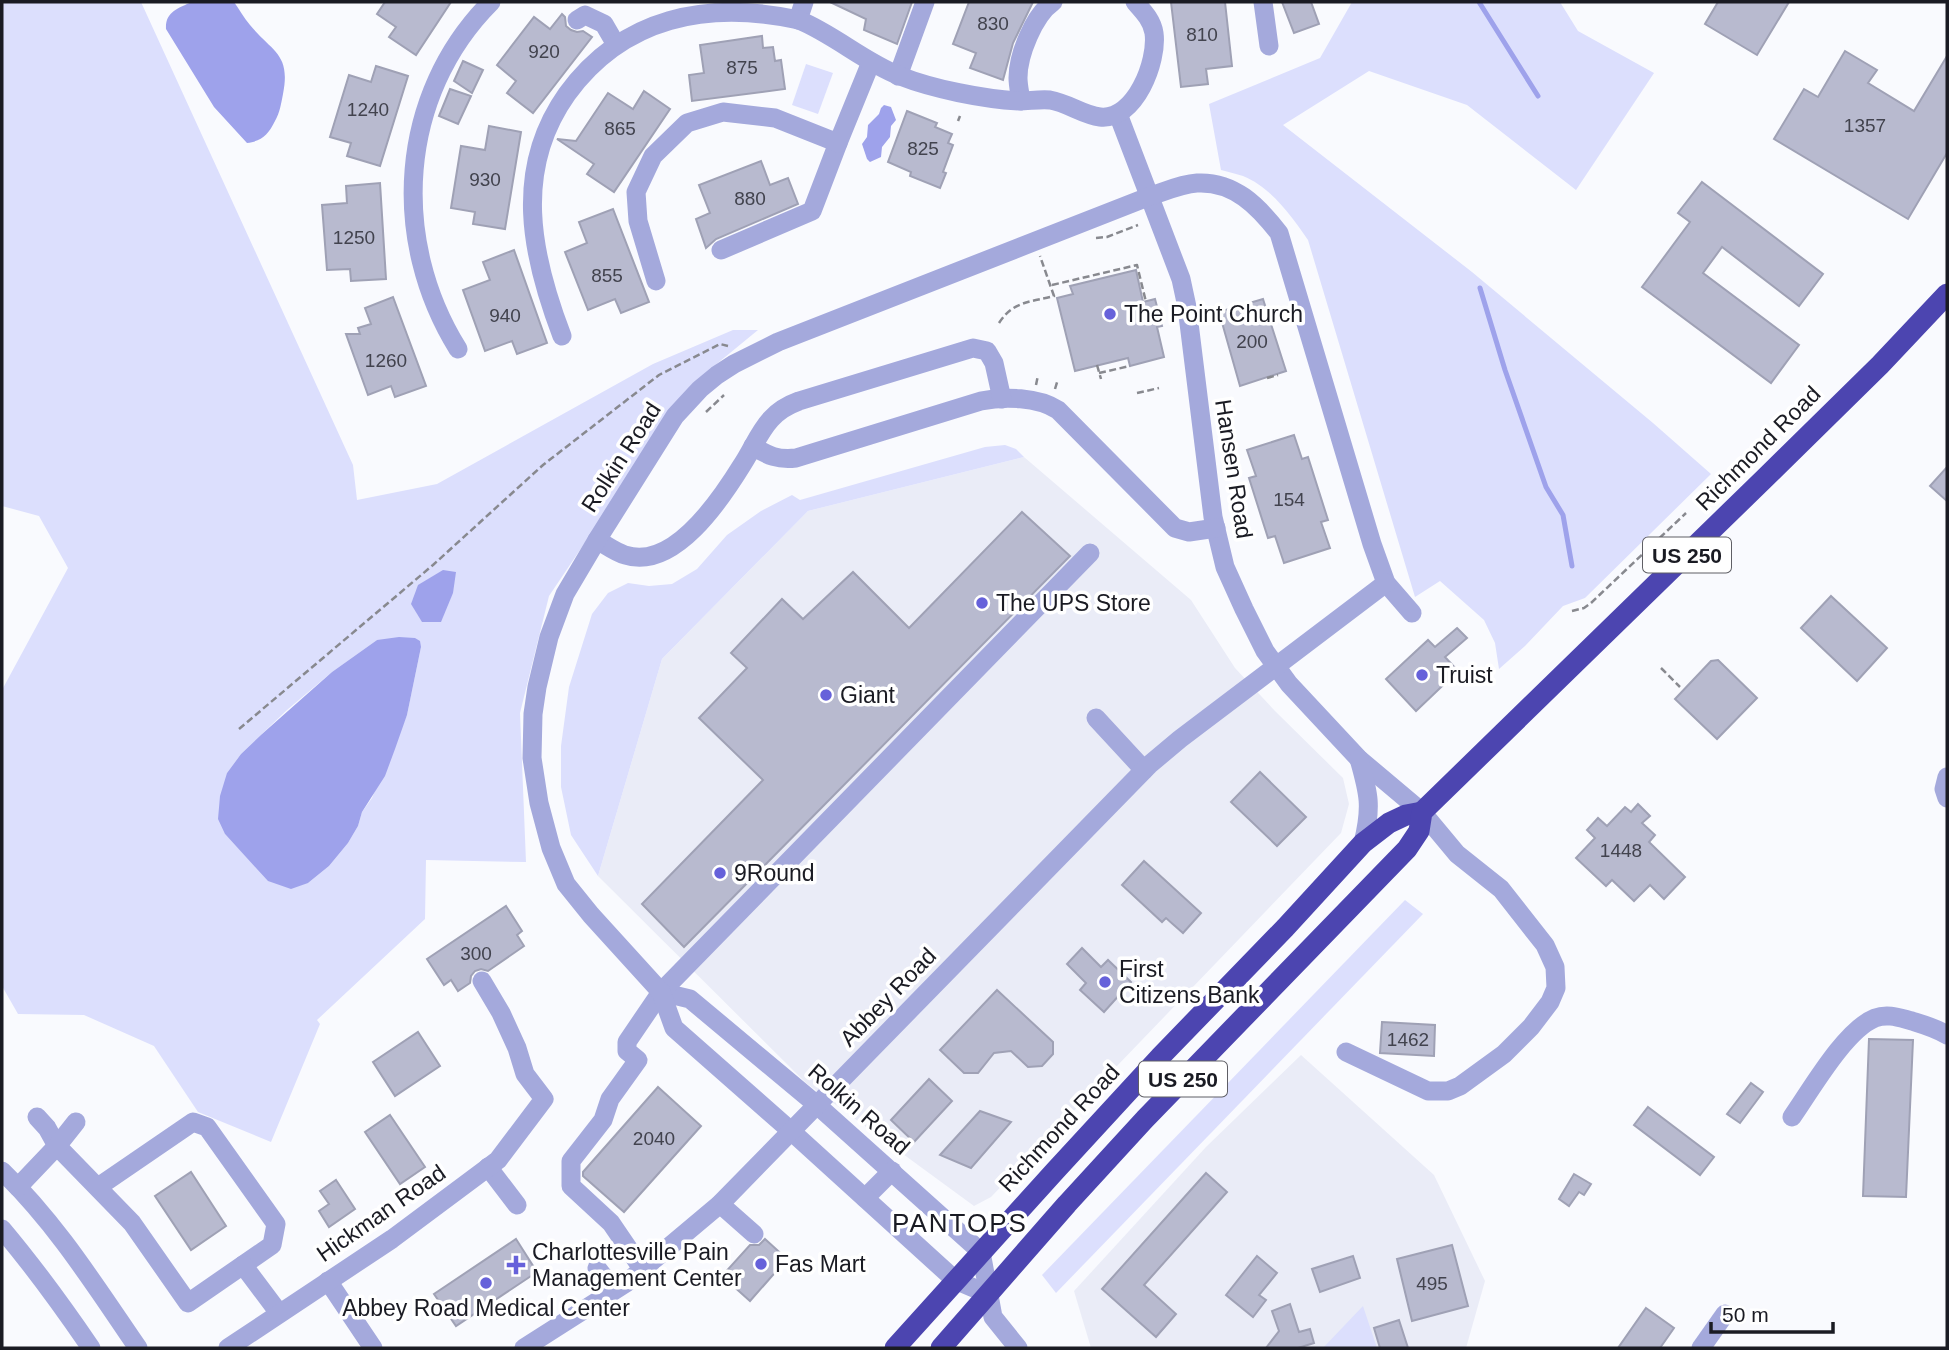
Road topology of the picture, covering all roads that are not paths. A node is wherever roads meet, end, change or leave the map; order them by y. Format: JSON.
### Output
{"nodes":[{"id":1,"x":491,"y":2,"type":"edge"},
{"id":2,"x":925,"y":2,"type":"edge"},
{"id":3,"x":1053,"y":2,"type":"edge"},
{"id":4,"x":1135,"y":2,"type":"edge"},
{"id":5,"x":1263,"y":2,"type":"edge"},
{"id":6,"x":659,"y":9,"type":"edge"},
{"id":7,"x":801,"y":11,"type":"edge"},
{"id":8,"x":577,"y":20,"type":"dead end"},
{"id":9,"x":615,"y":43,"type":"junction"},
{"id":10,"x":1269,"y":46,"type":"dead end"},
{"id":11,"x":871,"y":62,"type":"junction"},
{"id":12,"x":898,"y":76,"type":"junction"},
{"id":13,"x":1021,"y":101,"type":"junction"},
{"id":14,"x":1118,"y":114,"type":"junction"},
{"id":15,"x":838,"y":144,"type":"junction"},
{"id":16,"x":1149,"y":197,"type":"junction"},
{"id":17,"x":721,"y":250,"type":"dead end"},
{"id":18,"x":656,"y":282,"type":"dead end"},
{"id":19,"x":1947,"y":294,"type":"edge"},
{"id":20,"x":562,"y":336,"type":"dead end"},
{"id":21,"x":458,"y":349,"type":"dead end"},
{"id":22,"x":1002,"y":399,"type":"junction"},
{"id":23,"x":753,"y":446,"type":"junction"},
{"id":24,"x":1216,"y":528,"type":"junction"},
{"id":25,"x":597,"y":540,"type":"junction"},
{"id":26,"x":1090,"y":553,"type":"dead end"},
{"id":27,"x":1386,"y":583,"type":"junction"},
{"id":28,"x":1412,"y":613,"type":"dead end"},
{"id":29,"x":1276,"y":667,"type":"junction"},
{"id":30,"x":1096,"y":718,"type":"dead end"},
{"id":31,"x":1359,"y":759,"type":"junction"},
{"id":32,"x":1144,"y":770,"type":"junction"},
{"id":33,"x":1947,"y":777,"type":"edge"},
{"id":34,"x":1947,"y":798,"type":"edge"},
{"id":35,"x":1422,"y":812,"type":"junction"},
{"id":36,"x":1363,"y":843,"type":"junction"},
{"id":37,"x":482,"y":981,"type":"dead end"},
{"id":38,"x":661,"y":992,"type":"junction"},
{"id":39,"x":1947,"y":1035,"type":"edge"},
{"id":40,"x":1346,"y":1052,"type":"dead end"},
{"id":41,"x":817,"y":1105,"type":"junction"},
{"id":42,"x":37,"y":1117,"type":"dead end"},
{"id":43,"x":1792,"y":1117,"type":"dead end"},
{"id":44,"x":76,"y":1122,"type":"dead end"},
{"id":45,"x":792,"y":1131,"type":"junction"},
{"id":46,"x":57,"y":1146,"type":"junction"},
{"id":47,"x":488,"y":1167,"type":"junction"},
{"id":48,"x":2,"y":1171,"type":"edge"},
{"id":49,"x":892,"y":1171,"type":"junction"},
{"id":50,"x":18,"y":1187,"type":"junction"},
{"id":51,"x":98,"y":1187,"type":"junction"},
{"id":52,"x":865,"y":1198,"type":"junction"},
{"id":53,"x":720,"y":1204,"type":"junction"},
{"id":54,"x":517,"y":1205,"type":"dead end"},
{"id":55,"x":2,"y":1229,"type":"edge"},
{"id":56,"x":754,"y":1234,"type":"dead end"},
{"id":57,"x":981,"y":1252,"type":"junction"},
{"id":58,"x":243,"y":1265,"type":"junction"},
{"id":59,"x":597,"y":1268,"type":"dead end"},
{"id":60,"x":643,"y":1270,"type":"junction"},
{"id":61,"x":955,"y":1280,"type":"junction"},
{"id":62,"x":328,"y":1281,"type":"junction"},
{"id":63,"x":614,"y":1290,"type":"junction"},
{"id":64,"x":988,"y":1294,"type":"junction"},
{"id":65,"x":279,"y":1313,"type":"junction"},
{"id":66,"x":1725,"y":1314,"type":"dead end"},
{"id":67,"x":91,"y":1348,"type":"edge"},
{"id":68,"x":138,"y":1348,"type":"edge"},
{"id":69,"x":228,"y":1348,"type":"edge"},
{"id":70,"x":373,"y":1348,"type":"edge"},
{"id":71,"x":524,"y":1348,"type":"edge"},
{"id":72,"x":895,"y":1348,"type":"edge"},
{"id":73,"x":941,"y":1348,"type":"edge"},
{"id":74,"x":1018,"y":1348,"type":"edge"},
{"id":75,"x":1701,"y":1348,"type":"edge"}],
"edges":[{"from":1,"to":21,"type":"street"},
{"from":2,"to":12,"type":"street"},
{"from":3,"to":13,"type":"street"},
{"from":4,"to":14,"type":"street"},
{"from":5,"to":10,"type":"street"},
{"from":6,"to":7,"type":"street"},
{"from":6,"to":9,"type":"street"},
{"from":7,"to":11,"type":"street"},
{"from":8,"to":9,"type":"street"},
{"from":9,"to":20,"type":"street"},
{"from":11,"to":12,"type":"street"},
{"from":11,"to":15,"type":"street"},
{"from":12,"to":13,"type":"street"},
{"from":13,"to":14,"type":"street"},
{"from":14,"to":16,"type":"street","name":"Hansen Road"},
{"from":15,"to":17,"type":"street"},
{"from":15,"to":18,"type":"street"},
{"from":16,"to":24,"type":"street","name":"Hansen Road"},
{"from":16,"to":25,"type":"street","name":"Rolkin Road"},
{"from":16,"to":27,"type":"street","name":"Rolkin Road"},
{"from":19,"to":35,"type":"highway","name":"Richmond Road","number":"US 250"},
{"from":22,"to":23,"type":"street"},
{"from":22,"to":23,"type":"street"},
{"from":22,"to":24,"type":"street"},
{"from":23,"to":25,"type":"street"},
{"from":24,"to":29,"type":"street","name":"Hansen Road"},
{"from":25,"to":38,"type":"street","name":"Rolkin Road"},
{"from":26,"to":38,"type":"street"},
{"from":27,"to":28,"type":"street"},
{"from":27,"to":29,"type":"street","name":"Abbey Road"},
{"from":29,"to":31,"type":"street","name":"Hansen Road"},
{"from":29,"to":32,"type":"street","name":"Abbey Road"},
{"from":30,"to":32,"type":"street"},
{"from":31,"to":35,"type":"street","name":"Hansen Road"},
{"from":31,"to":36,"type":"street"},
{"from":32,"to":41,"type":"street","name":"Abbey Road"},
{"from":33,"to":34,"type":"street"},
{"from":35,"to":36,"type":"highway","name":"Richmond Road","number":"US 250"},
{"from":35,"to":40,"type":"street","name":"Hansen Road"},
{"from":35,"to":64,"type":"highway","name":"Richmond Road","number":"US 250"},
{"from":36,"to":57,"type":"highway","name":"Richmond Road","number":"US 250"},
{"from":37,"to":47,"type":"street","name":"Hickman Road"},
{"from":38,"to":41,"type":"street","name":"Rolkin Road"},
{"from":38,"to":45,"type":"street","name":"Rolkin Road"},
{"from":38,"to":60,"type":"street"},
{"from":39,"to":43,"type":"street"},
{"from":41,"to":45,"type":"street","name":"Abbey Road"},
{"from":41,"to":49,"type":"street","name":"Rolkin Road"},
{"from":42,"to":46,"type":"street"},
{"from":44,"to":46,"type":"street"},
{"from":45,"to":52,"type":"street","name":"Rolkin Road"},
{"from":45,"to":53,"type":"street","name":"Abbey Road"},
{"from":46,"to":50,"type":"street"},
{"from":46,"to":51,"type":"street"},
{"from":47,"to":54,"type":"street"},
{"from":47,"to":62,"type":"street","name":"Hickman Road"},
{"from":48,"to":50,"type":"street"},
{"from":49,"to":52,"type":"street"},
{"from":49,"to":57,"type":"street","name":"Rolkin Road"},
{"from":50,"to":68,"type":"street"},
{"from":51,"to":58,"type":"street"},
{"from":51,"to":58,"type":"street"},
{"from":52,"to":61,"type":"street","name":"Rolkin Road"},
{"from":53,"to":56,"type":"street"},
{"from":53,"to":60,"type":"street","name":"Abbey Road"},
{"from":55,"to":67,"type":"street"},
{"from":57,"to":61,"type":"highway","name":"Richmond Road","number":"US 250"},
{"from":57,"to":64,"type":"street"},
{"from":58,"to":65,"type":"street"},
{"from":59,"to":63,"type":"street"},
{"from":60,"to":63,"type":"street","name":"Abbey Road"},
{"from":61,"to":64,"type":"street","name":"Rolkin Road"},
{"from":61,"to":72,"type":"highway","name":"Richmond Road","number":"US 250"},
{"from":62,"to":65,"type":"street","name":"Hickman Road"},
{"from":62,"to":70,"type":"street"},
{"from":63,"to":71,"type":"street","name":"Abbey Road"},
{"from":64,"to":73,"type":"highway","name":"Richmond Road","number":"US 250"},
{"from":64,"to":74,"type":"street"},
{"from":65,"to":69,"type":"street","name":"Hickman Road"},
{"from":66,"to":75,"type":"street"}]}
